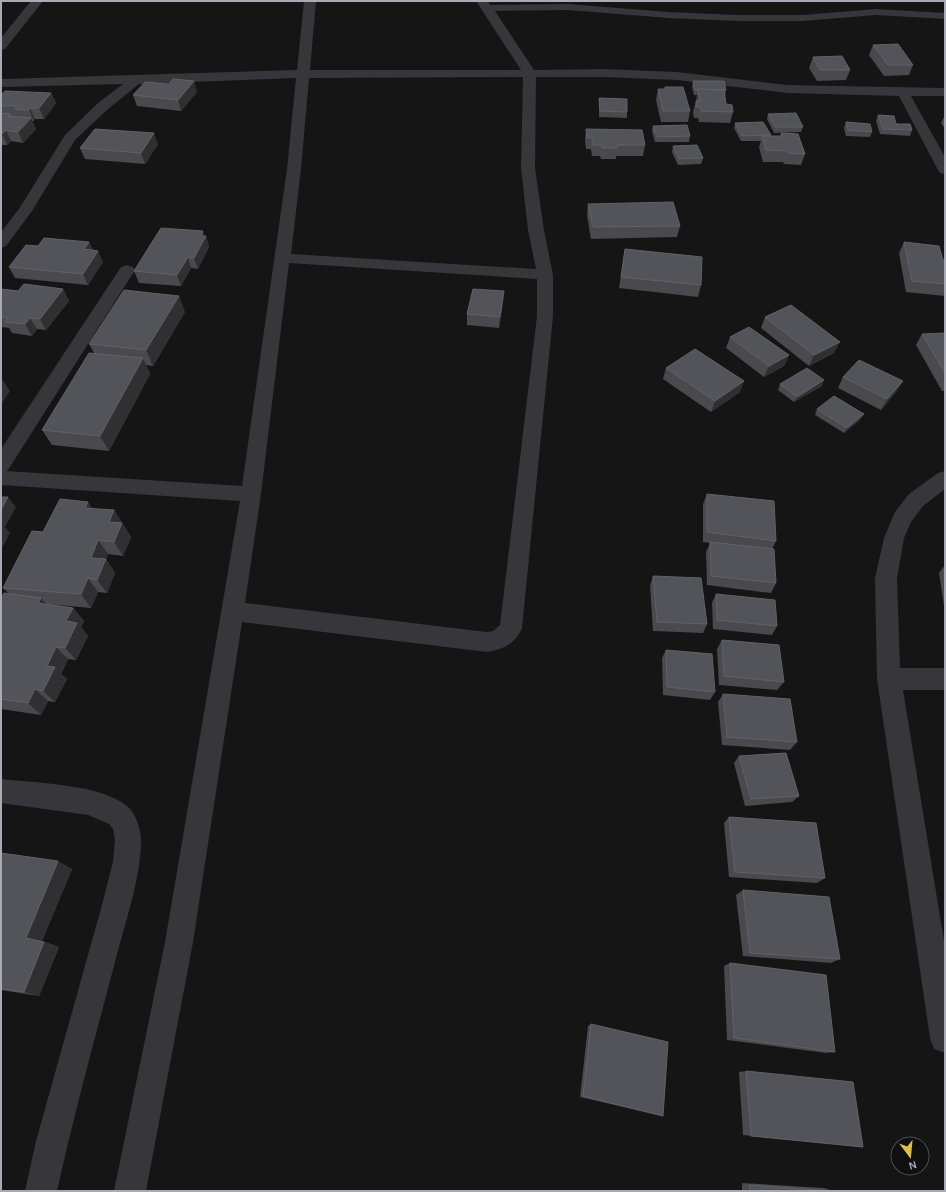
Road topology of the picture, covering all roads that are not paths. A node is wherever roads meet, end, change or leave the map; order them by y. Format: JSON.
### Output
{"nodes":[{"id":1,"x":37,"y":1,"type":"edge"},
{"id":2,"x":310,"y":1,"type":"edge"},
{"id":3,"x":485,"y":4,"type":"edge"},
{"id":4,"x":945,"y":16,"type":"edge"},
{"id":5,"x":1,"y":46,"type":"edge"},
{"id":6,"x":529,"y":73,"type":"junction"},
{"id":7,"x":302,"y":74,"type":"junction"},
{"id":8,"x":136,"y":80,"type":"junction"},
{"id":9,"x":1,"y":83,"type":"edge"},
{"id":10,"x":903,"y":92,"type":"junction"},
{"id":11,"x":945,"y":92,"type":"edge"},
{"id":12,"x":945,"y":170,"type":"edge"},
{"id":13,"x":1,"y":243,"type":"edge"},
{"id":14,"x":283,"y":258,"type":"junction"},
{"id":15,"x":128,"y":270,"type":"dead end"},
{"id":16,"x":545,"y":275,"type":"junction"},
{"id":17,"x":1,"y":465,"type":"edge"},
{"id":18,"x":1,"y":478,"type":"edge"},
{"id":19,"x":945,"y":478,"type":"edge"},
{"id":20,"x":251,"y":494,"type":"junction"},
{"id":21,"x":232,"y":611,"type":"junction"},
{"id":22,"x":889,"y":679,"type":"junction"},
{"id":23,"x":945,"y":679,"type":"edge"},
{"id":24,"x":1,"y":791,"type":"edge"},
{"id":25,"x":945,"y":1038,"type":"edge"},
{"id":26,"x":41,"y":1191,"type":"edge"},
{"id":27,"x":130,"y":1191,"type":"edge"}],
"edges":[{"from":1,"to":5,"type":"street"},
{"from":2,"to":7,"type":"street"},
{"from":3,"to":4,"type":"street"},
{"from":3,"to":6,"type":"street"},
{"from":6,"to":7,"type":"street"},
{"from":6,"to":10,"type":"street"},
{"from":6,"to":16,"type":"street"},
{"from":7,"to":8,"type":"street"},
{"from":7,"to":14,"type":"street"},
{"from":8,"to":9,"type":"street"},
{"from":8,"to":13,"type":"street"},
{"from":10,"to":11,"type":"street"},
{"from":10,"to":12,"type":"street"},
{"from":14,"to":16,"type":"street"},
{"from":14,"to":20,"type":"street"},
{"from":15,"to":17,"type":"street"},
{"from":16,"to":21,"type":"street"},
{"from":18,"to":20,"type":"street"},
{"from":19,"to":22,"type":"street"},
{"from":20,"to":21,"type":"street"},
{"from":21,"to":27,"type":"street"},
{"from":22,"to":23,"type":"street"},
{"from":22,"to":25,"type":"street"},
{"from":24,"to":26,"type":"street"}]}
